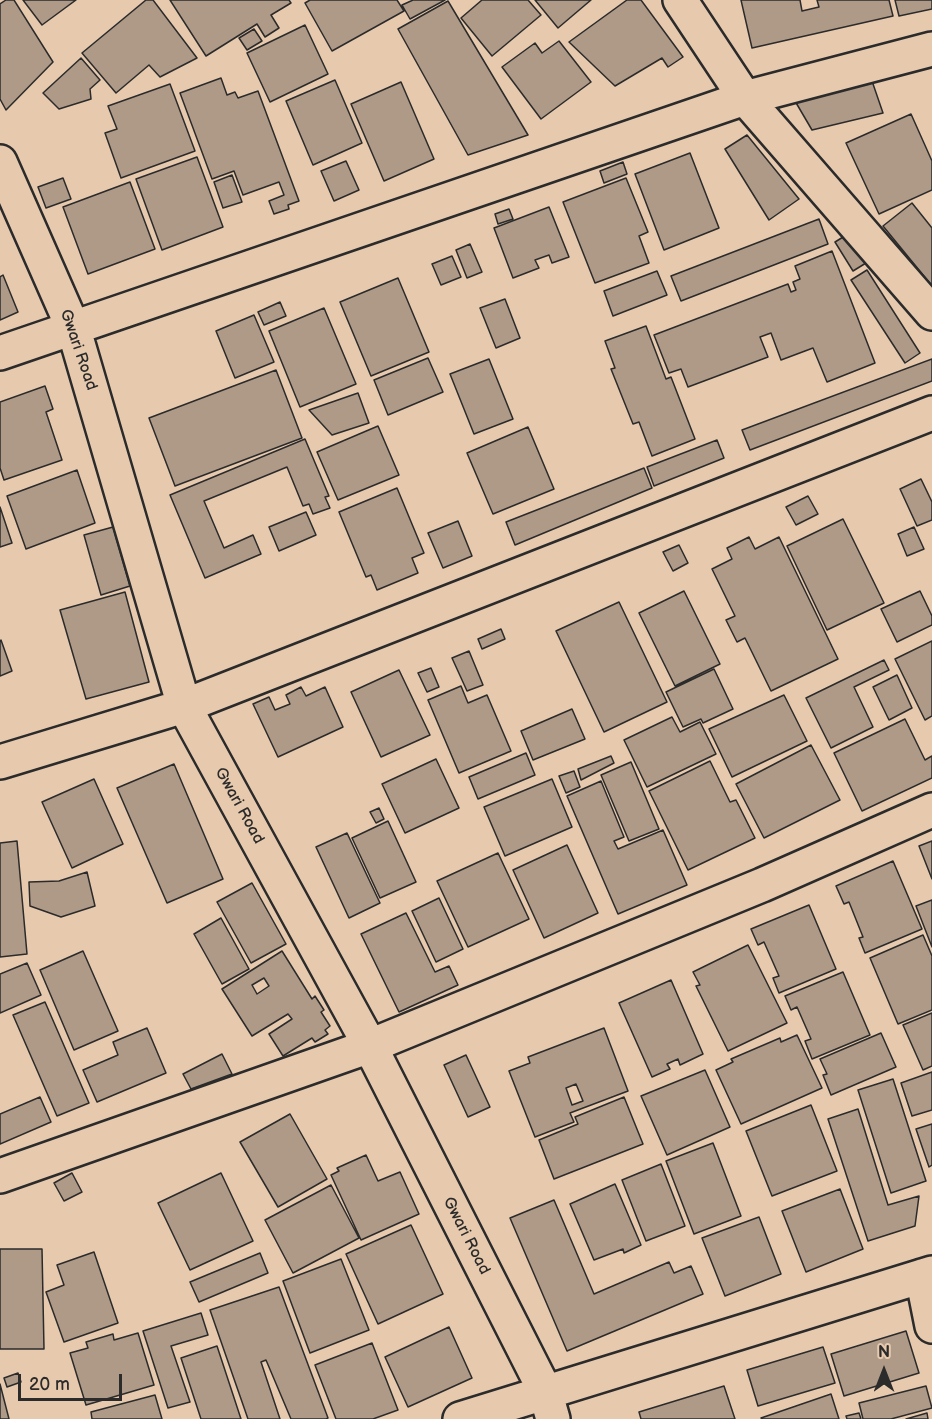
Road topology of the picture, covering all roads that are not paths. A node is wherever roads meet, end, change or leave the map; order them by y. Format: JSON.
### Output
{"nodes":[{"id":1,"x":680,"y":0,"type":"edge"},
{"id":2,"x":932,"y":49,"type":"edge"},
{"id":3,"x":745,"y":98,"type":"junction"},
{"id":4,"x":0,"y":162,"type":"edge"},
{"id":5,"x":932,"y":313,"type":"edge"},
{"id":6,"x":74,"y":330,"type":"junction"},
{"id":7,"x":0,"y":353,"type":"edge"},
{"id":8,"x":932,"y":413,"type":"edge"},
{"id":9,"x":184,"y":705,"type":"junction"},
{"id":10,"x":0,"y":762,"type":"edge"},
{"id":11,"x":932,"y":810,"type":"edge"},
{"id":12,"x":370,"y":1046,"type":"junction"},
{"id":13,"x":0,"y":1176,"type":"edge"},
{"id":14,"x":927,"y":1275,"type":"edge"},
{"id":15,"x":932,"y":1326,"type":"edge"},
{"id":16,"x":549,"y":1405,"type":"edge"},
{"id":17,"x":460,"y":1419,"type":"edge"}],
"edges":[{"from":1,"to":3,"type":"street"},
{"from":2,"to":3,"type":"street"},
{"from":3,"to":5,"type":"street"},
{"from":3,"to":6,"type":"street"},
{"from":4,"to":6,"type":"street","name":"Gwari Road"},
{"from":6,"to":7,"type":"street"},
{"from":6,"to":9,"type":"street","name":"Gwari Road"},
{"from":8,"to":9,"type":"street"},
{"from":9,"to":10,"type":"street"},
{"from":9,"to":12,"type":"street","name":"Gwari Road"},
{"from":11,"to":12,"type":"street"},
{"from":12,"to":13,"type":"street"},
{"from":12,"to":16,"type":"street","name":"Gwari Road"},
{"from":14,"to":15,"type":"street"},
{"from":14,"to":16,"type":"street"},
{"from":16,"to":17,"type":"street"}]}
